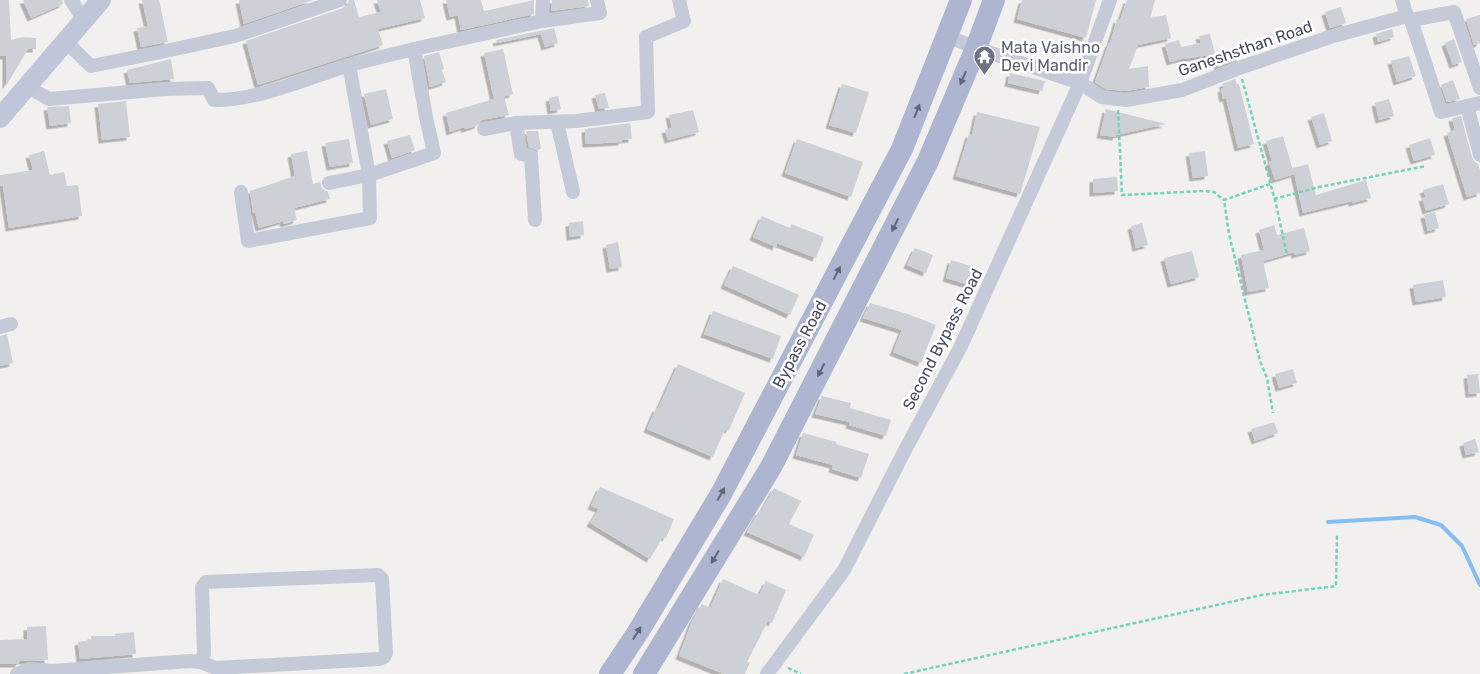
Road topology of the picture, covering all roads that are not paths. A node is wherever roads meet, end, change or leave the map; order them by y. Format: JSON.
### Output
{"nodes":[{"id":1,"x":71,"y":0,"type":"edge"},
{"id":2,"x":101,"y":0,"type":"edge"},
{"id":3,"x":340,"y":0,"type":"edge"},
{"id":4,"x":543,"y":0,"type":"edge"},
{"id":5,"x":597,"y":0,"type":"edge"},
{"id":6,"x":679,"y":0,"type":"edge"},
{"id":7,"x":960,"y":0,"type":"edge"},
{"id":8,"x":994,"y":0,"type":"edge"},
{"id":9,"x":1110,"y":0,"type":"edge"},
{"id":10,"x":1402,"y":0,"type":"edge"},
{"id":11,"x":1409,"y":18,"type":"junction"},
{"id":12,"x":85,"y":20,"type":"junction"},
{"id":13,"x":542,"y":21,"type":"junction"},
{"id":14,"x":947,"y":36,"type":"junction"},
{"id":15,"x":65,"y":41,"type":"junction"},
{"id":16,"x":976,"y":48,"type":"junction"},
{"id":17,"x":414,"y":49,"type":"junction"},
{"id":18,"x":1474,"y":53,"type":"edge"},
{"id":19,"x":349,"y":65,"type":"junction"},
{"id":20,"x":1080,"y":83,"type":"junction"},
{"id":21,"x":26,"y":86,"type":"junction"},
{"id":22,"x":1480,"y":88,"type":"edge"},
{"id":23,"x":1473,"y":104,"type":"edge"},
{"id":24,"x":0,"y":118,"type":"edge"},
{"id":25,"x":557,"y":122,"type":"junction"},
{"id":26,"x":516,"y":123,"type":"junction"},
{"id":27,"x":484,"y":128,"type":"dead end"},
{"id":28,"x":902,"y":149,"type":"junction"},
{"id":29,"x":1480,"y":155,"type":"edge"},
{"id":30,"x":928,"y":161,"type":"junction"},
{"id":31,"x":369,"y":175,"type":"junction"},
{"id":32,"x":329,"y":183,"type":"dead end"},
{"id":33,"x":241,"y":192,"type":"dead end"},
{"id":34,"x":573,"y":192,"type":"dead end"},
{"id":35,"x":534,"y":220,"type":"dead end"},
{"id":36,"x":742,"y":454,"type":"junction"},
{"id":37,"x":771,"y":467,"type":"junction"},
{"id":38,"x":200,"y":662,"type":"junction"},
{"id":39,"x":17,"y":674,"type":"edge"},
{"id":40,"x":610,"y":674,"type":"edge"},
{"id":41,"x":644,"y":674,"type":"edge"},
{"id":42,"x":767,"y":674,"type":"edge"}],
"edges":[{"from":1,"to":12,"type":"street"},
{"from":2,"to":12,"type":"main road"},
{"from":3,"to":15,"type":"street"},
{"from":4,"to":13,"type":"street"},
{"from":5,"to":13,"type":"street"},
{"from":6,"to":25,"type":"street"},
{"from":7,"to":14,"type":"main road","name":"Bypass Road"},
{"from":8,"to":16,"type":"main road","name":"Bypass Road"},
{"from":9,"to":20,"type":"street","name":"Second Bypass Road"},
{"from":10,"to":11,"type":"street"},
{"from":11,"to":18,"type":"street","name":"Ganeshsthan Road"},
{"from":11,"to":20,"type":"street","name":"Ganeshsthan Road"},
{"from":11,"to":23,"type":"street"},
{"from":12,"to":15,"type":"main road"},
{"from":13,"to":17,"type":"street"},
{"from":14,"to":16,"type":"street","name":"Ganeshsthan Road"},
{"from":28,"to":14,"type":"main road","name":"Bypass Road","one_way":true},
{"from":15,"to":21,"type":"main road"},
{"from":16,"to":20,"type":"street","name":"Ganeshsthan Road"},
{"from":16,"to":30,"type":"main road","name":"Bypass Road","one_way":true},
{"from":17,"to":19,"type":"street"},
{"from":17,"to":31,"type":"street"},
{"from":18,"to":22,"type":"street"},
{"from":19,"to":21,"type":"street"},
{"from":19,"to":31,"type":"street"},
{"from":20,"to":42,"type":"street","name":"Second Bypass Road"},
{"from":21,"to":24,"type":"main road"},
{"from":23,"to":29,"type":"street"},
{"from":25,"to":26,"type":"street"},
{"from":25,"to":34,"type":"street"},
{"from":26,"to":27,"type":"street"},
{"from":26,"to":35,"type":"street"},
{"from":28,"to":30,"type":"main road"},
{"from":36,"to":28,"type":"main road","name":"Bypass Road","one_way":true},
{"from":30,"to":37,"type":"main road","name":"Bypass Road","one_way":true},
{"from":31,"to":32,"type":"street"},
{"from":31,"to":33,"type":"street"},
{"from":36,"to":37,"type":"main road"},
{"from":40,"to":36,"type":"main road","name":"Bypass Road","one_way":true},
{"from":37,"to":41,"type":"main road","name":"Bypass Road","one_way":true},
{"from":38,"to":38,"type":"street"},
{"from":38,"to":39,"type":"street"}]}
